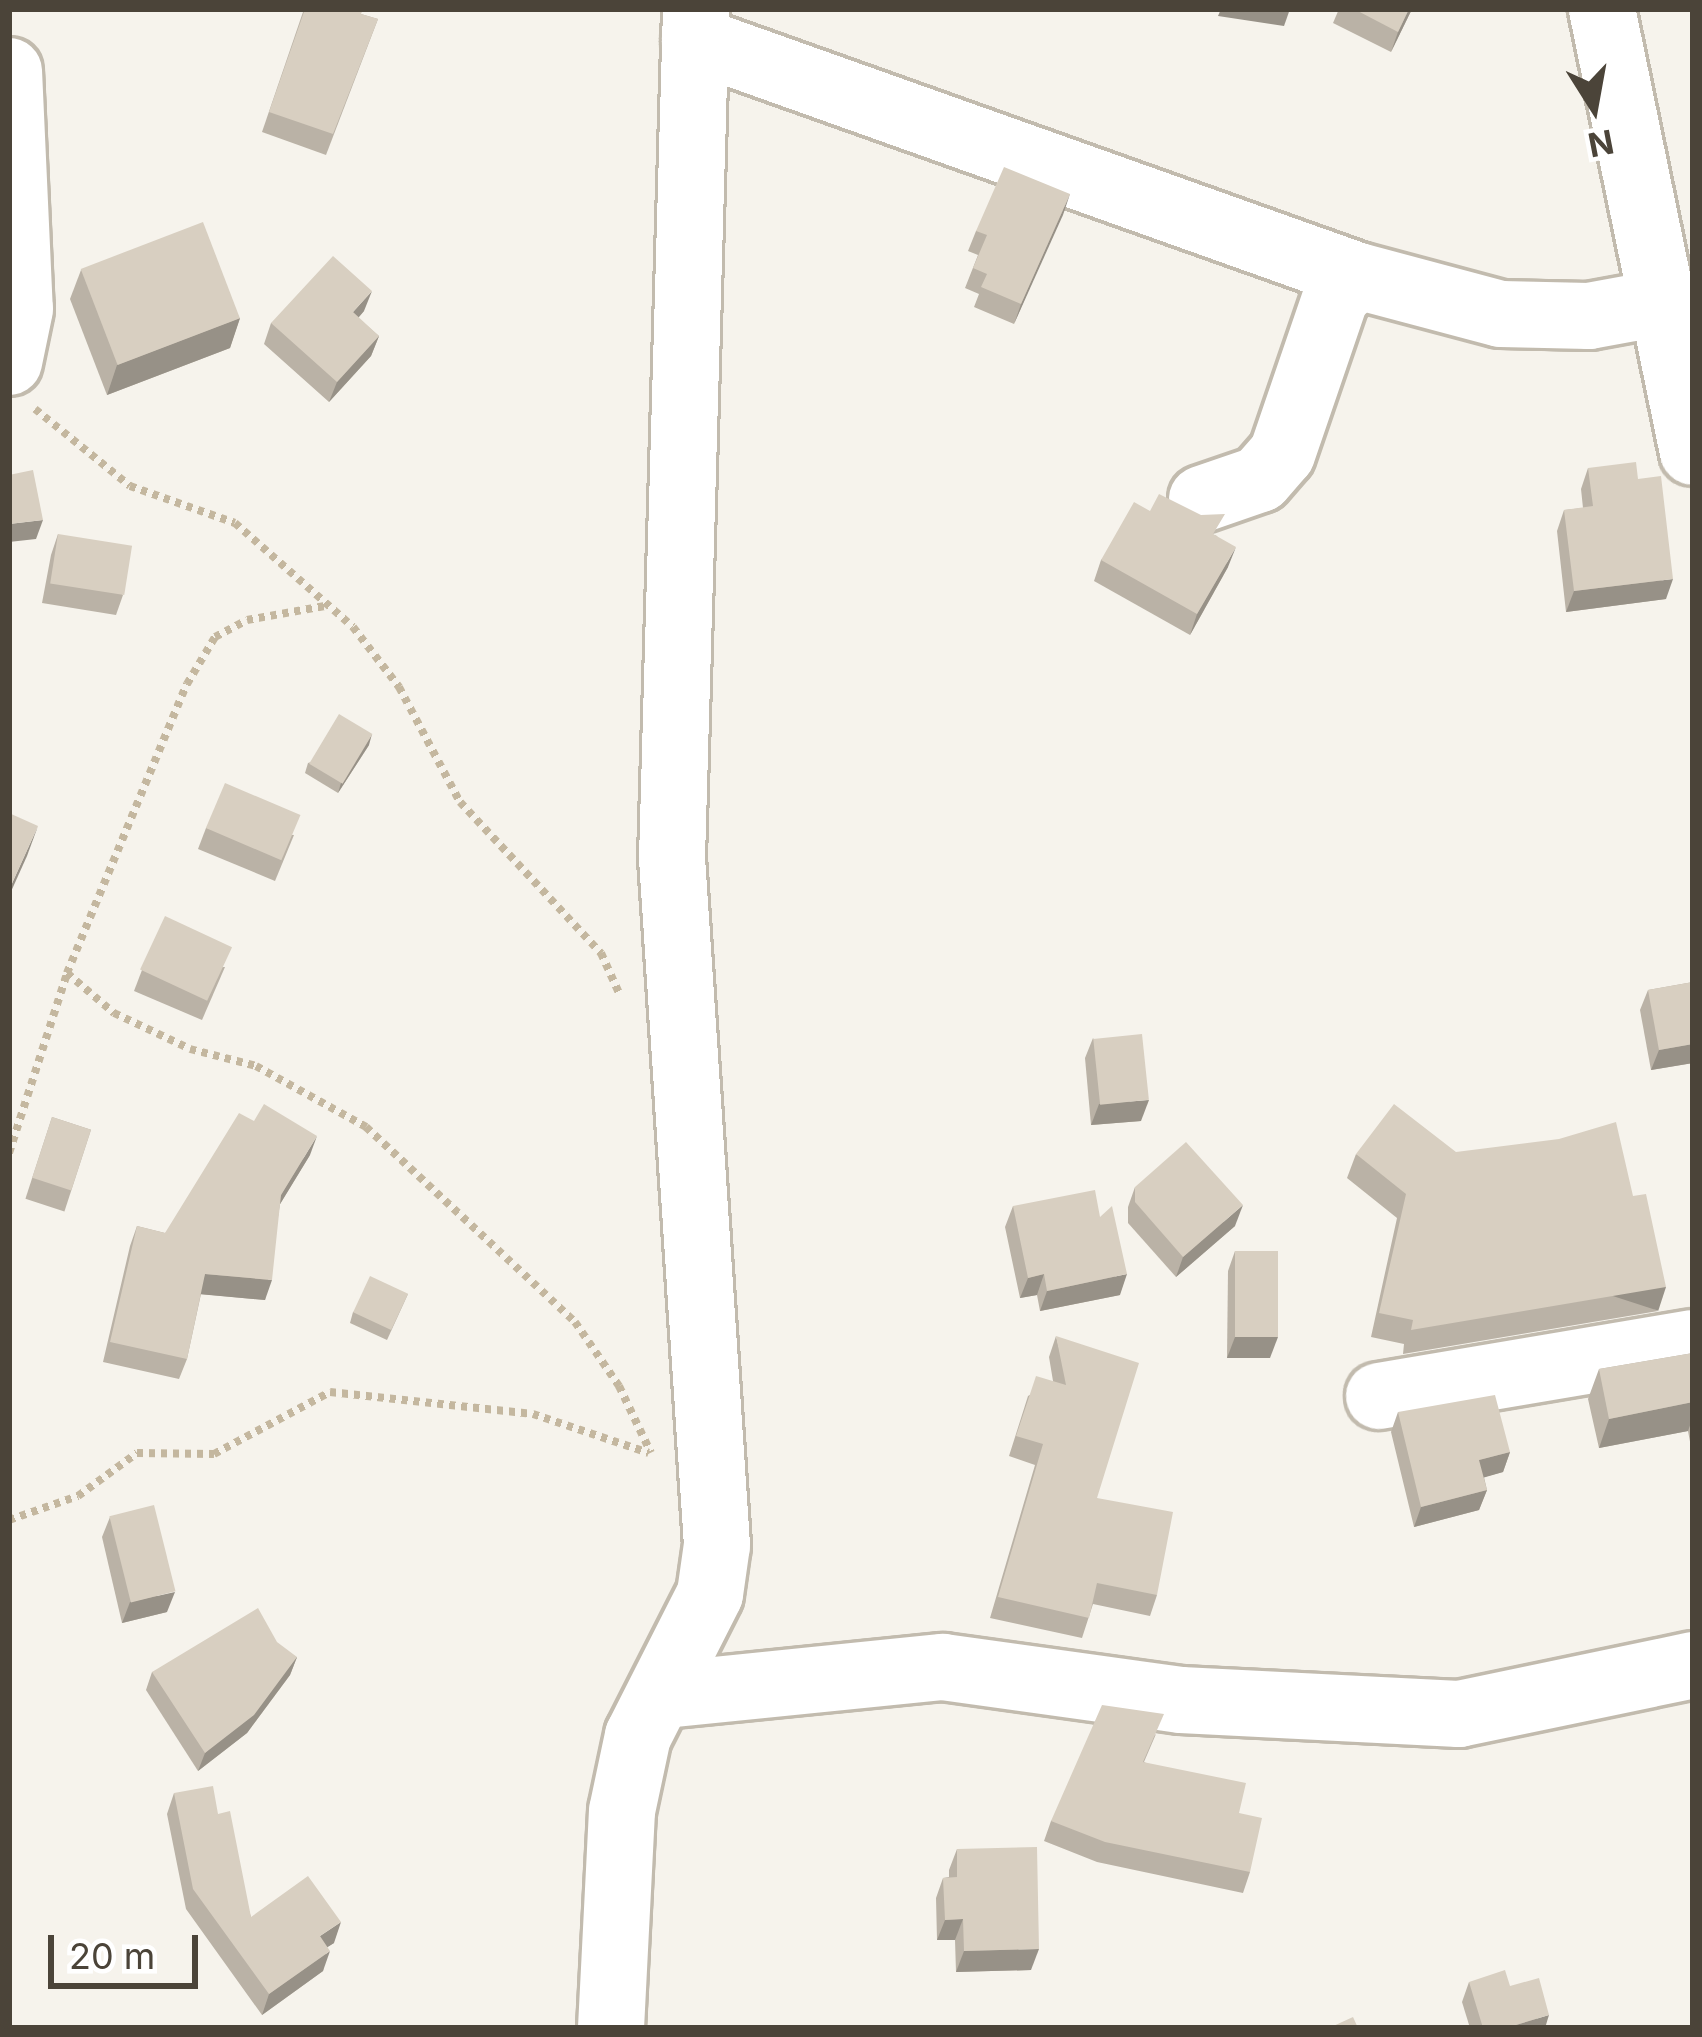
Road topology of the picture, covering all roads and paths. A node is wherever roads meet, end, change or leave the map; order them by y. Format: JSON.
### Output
{"nodes":[{"id":1,"x":1602,"y":9,"type":"edge"},
{"id":2,"x":695,"y":24,"type":"edge"},
{"id":3,"x":9,"y":70,"type":"edge"},
{"id":4,"x":1358,"y":276,"type":"junction"},
{"id":5,"x":1660,"y":303,"type":"junction"},
{"id":6,"x":17,"y":380,"type":"edge"},
{"id":7,"x":1693,"y":452,"type":"edge"},
{"id":8,"x":1202,"y":499,"type":"dead end"},
{"id":9,"x":326,"y":605,"type":"junction"},
{"id":10,"x":67,"y":973,"type":"junction"},
{"id":11,"x":628,"y":1013,"type":"dead end"},
{"id":12,"x":9,"y":1153,"type":"edge"},
{"id":13,"x":1693,"y":1343,"type":"edge"},
{"id":14,"x":1379,"y":1396,"type":"dead end"},
{"id":15,"x":652,"y":1454,"type":"junction"},
{"id":16,"x":712,"y":1477,"type":"junction"},
{"id":17,"x":9,"y":1520,"type":"edge"},
{"id":18,"x":1693,"y":1665,"type":"edge"},
{"id":19,"x":665,"y":1695,"type":"junction"},
{"id":20,"x":611,"y":2028,"type":"edge"}],
"edges":[{"from":1,"to":5,"type":"street"},
{"from":2,"to":4,"type":"street"},
{"from":2,"to":16,"type":"street"},
{"from":3,"to":6,"type":"street"},
{"from":4,"to":5,"type":"street"},
{"from":4,"to":8,"type":"street"},
{"from":5,"to":7,"type":"street"},
{"from":6,"to":9,"type":"path"},
{"from":9,"to":10,"type":"path"},
{"from":9,"to":11,"type":"path"},
{"from":10,"to":12,"type":"path"},
{"from":10,"to":15,"type":"path"},
{"from":13,"to":14,"type":"street"},
{"from":15,"to":16,"type":"path"},
{"from":15,"to":17,"type":"path"},
{"from":16,"to":19,"type":"street"},
{"from":18,"to":19,"type":"street"},
{"from":19,"to":20,"type":"street"}]}
